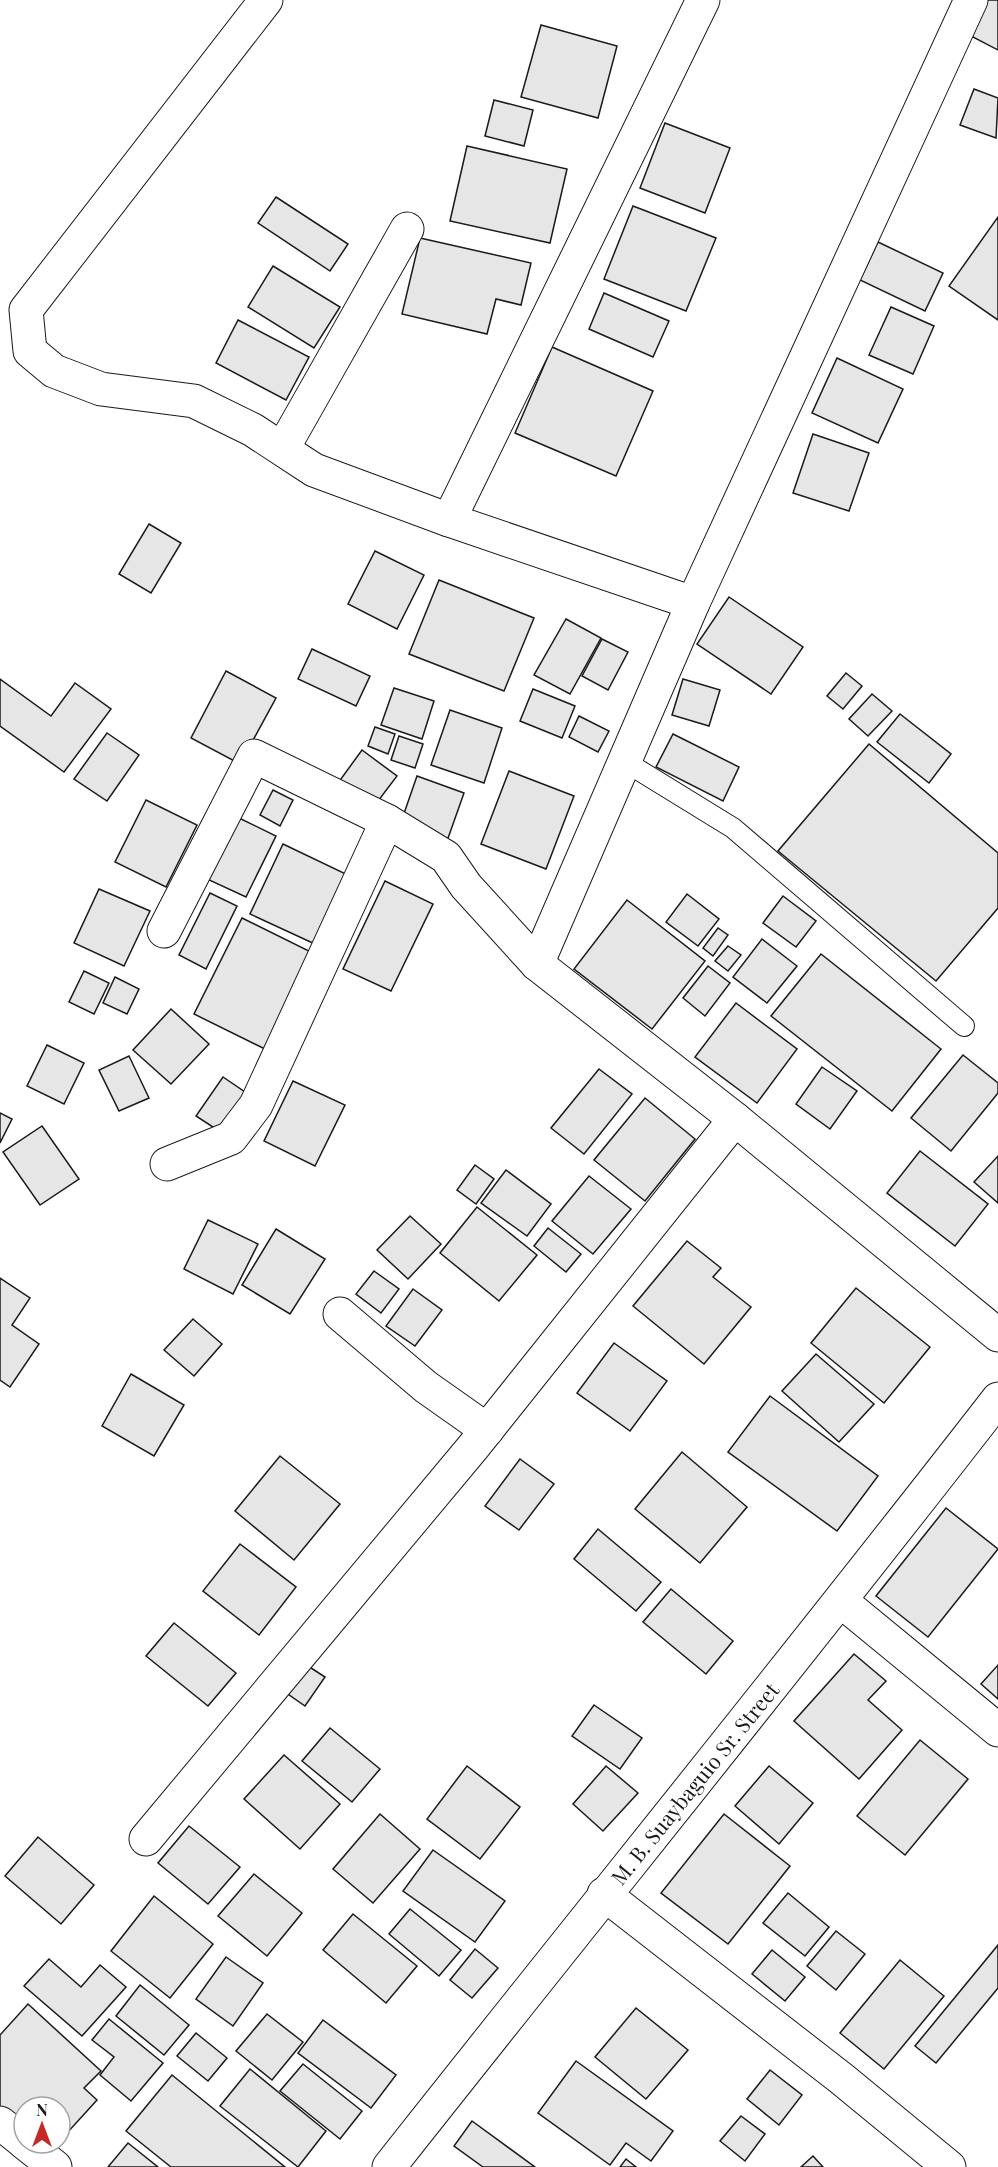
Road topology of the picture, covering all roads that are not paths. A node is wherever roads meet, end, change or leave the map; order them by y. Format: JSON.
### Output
{"nodes":[{"id":1,"x":266,"y":0,"type":"edge"},
{"id":2,"x":703,"y":0,"type":"edge"},
{"id":3,"x":971,"y":0,"type":"edge"},
{"id":4,"x":407,"y":229,"type":"dead end"},
{"id":5,"x":283,"y":448,"type":"junction"},
{"id":6,"x":449,"y":520,"type":"junction"},
{"id":7,"x":693,"y":603,"type":"junction"},
{"id":8,"x":624,"y":761,"type":"junction"},
{"id":9,"x":387,"y":821,"type":"junction"},
{"id":10,"x":164,"y":931,"type":"dead end"},
{"id":11,"x":537,"y":964,"type":"junction"},
{"id":12,"x":964,"y":1026,"type":"dead end"},
{"id":13,"x":735,"y":1119,"type":"junction"},
{"id":14,"x":167,"y":1164,"type":"dead end"},
{"id":15,"x":340,"y":1314,"type":"dead end"},
{"id":16,"x":998,"y":1335,"type":"edge"},
{"id":17,"x":998,"y":1399,"type":"edge"},
{"id":18,"x":487,"y":1430,"type":"junction"},
{"id":19,"x":841,"y":1601,"type":"junction"},
{"id":20,"x":998,"y":1730,"type":"edge"},
{"id":21,"x":146,"y":1839,"type":"dead end"},
{"id":22,"x":604,"y":1894,"type":"junction"},
{"id":23,"x":0,"y":2123,"type":"edge"},
{"id":24,"x":12,"y":2133,"type":"edge"},
{"id":25,"x":40,"y":2155,"type":"edge"},
{"id":26,"x":55,"y":2167,"type":"edge"},
{"id":27,"x":389,"y":2167,"type":"edge"},
{"id":28,"x":949,"y":2167,"type":"edge"}],
"edges":[{"from":1,"to":5,"type":"street"},
{"from":2,"to":6,"type":"street"},
{"from":3,"to":7,"type":"street"},
{"from":4,"to":5,"type":"street"},
{"from":5,"to":6,"type":"street"},
{"from":6,"to":7,"type":"street"},
{"from":7,"to":8,"type":"street"},
{"from":8,"to":11,"type":"street"},
{"from":8,"to":12,"type":"lane"},
{"from":9,"to":10,"type":"street"},
{"from":9,"to":11,"type":"street"},
{"from":9,"to":14,"type":"street"},
{"from":11,"to":13,"type":"street"},
{"from":13,"to":16,"type":"street"},
{"from":13,"to":18,"type":"street"},
{"from":15,"to":18,"type":"street"},
{"from":17,"to":19,"type":"street","name":"M. B. Suaybaguio Sr. Street"},
{"from":18,"to":21,"type":"street"},
{"from":19,"to":20,"type":"street"},
{"from":19,"to":22,"type":"street","name":"M. B. Suaybaguio Sr. Street"},
{"from":22,"to":27,"type":"street","name":"M. B. Suaybaguio Sr. Street"},
{"from":22,"to":28,"type":"street"},
{"from":23,"to":24,"type":"street"},
{"from":25,"to":26,"type":"street"}]}
